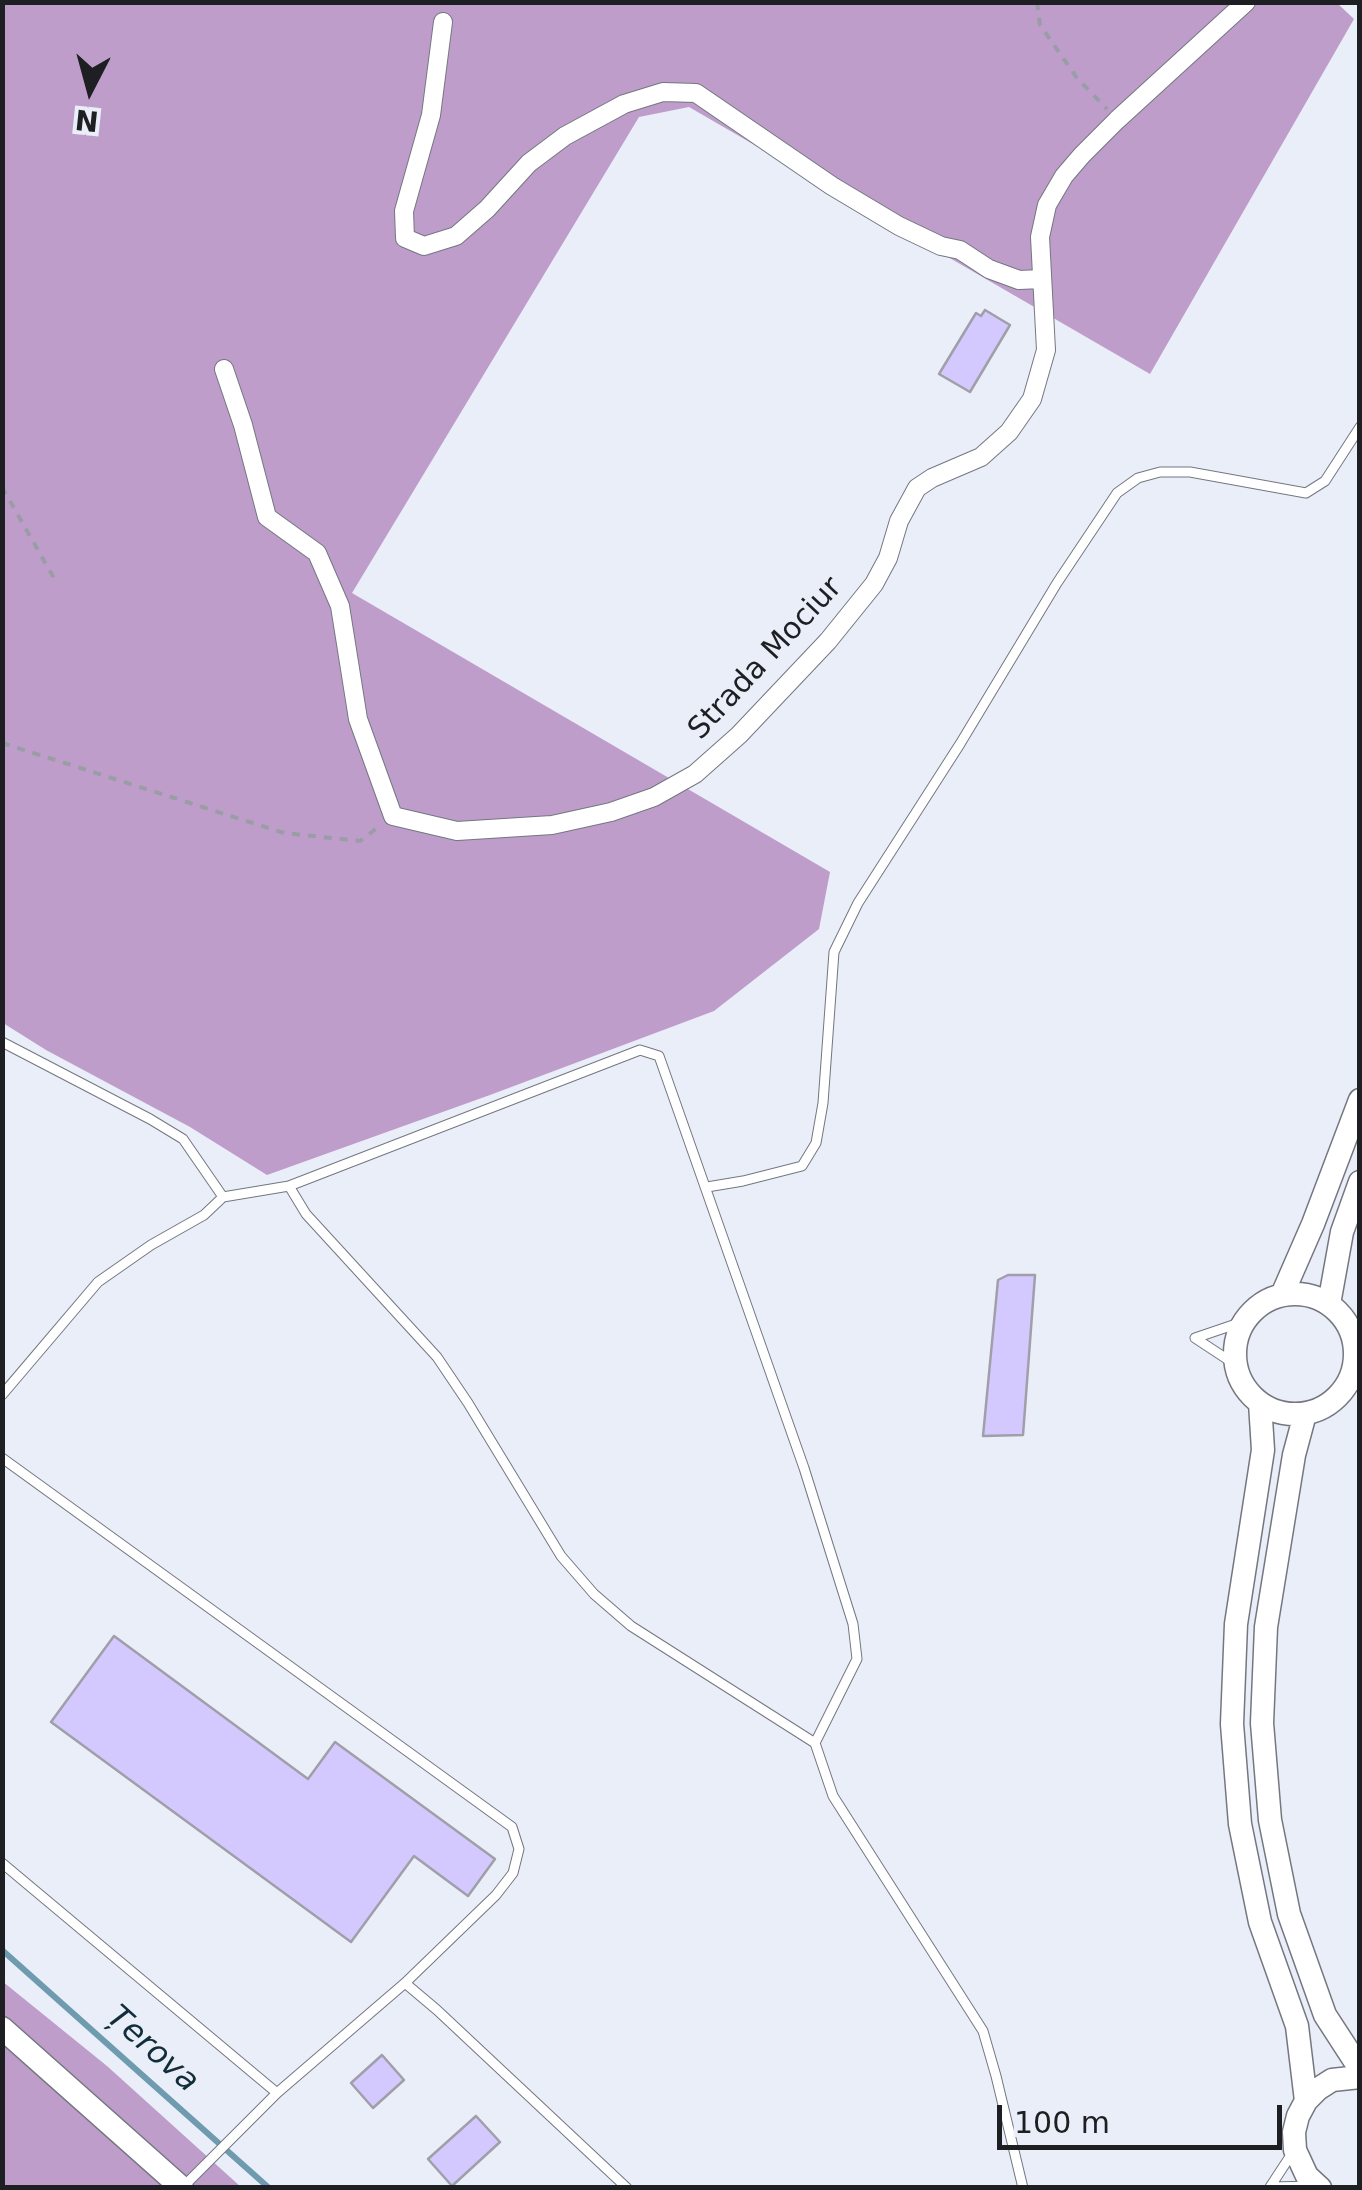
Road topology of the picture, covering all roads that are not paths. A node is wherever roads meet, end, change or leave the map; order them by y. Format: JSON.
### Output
{"nodes":[{"id":1,"x":1246,"y":2,"type":"edge"},
{"id":2,"x":443,"y":22,"type":"dead end"},
{"id":3,"x":1041,"y":279,"type":"junction"},
{"id":4,"x":224,"y":369,"type":"dead end"},
{"id":5,"x":1360,"y":427,"type":"edge"},
{"id":6,"x":2,"y":1042,"type":"edge"},
{"id":7,"x":1360,"y":1100,"type":"edge"},
{"id":8,"x":1360,"y":1182,"type":"edge"},
{"id":9,"x":289,"y":1186,"type":"junction"},
{"id":10,"x":707,"y":1187,"type":"junction"},
{"id":11,"x":223,"y":1198,"type":"junction"},
{"id":12,"x":1282,"y":1296,"type":"junction"},
{"id":13,"x":1329,"y":1304,"type":"junction"},
{"id":14,"x":1245,"y":1321,"type":"junction"},
{"id":15,"x":1357,"y":1345,"type":"edge"},
{"id":16,"x":1236,"y":1365,"type":"junction"},
{"id":17,"x":1352,"y":1387,"type":"edge"},
{"id":18,"x":2,"y":1395,"type":"edge"},
{"id":19,"x":1260,"y":1403,"type":"junction"},
{"id":20,"x":1305,"y":1414,"type":"junction"},
{"id":21,"x":2,"y":1458,"type":"edge"},
{"id":22,"x":816,"y":1743,"type":"junction"},
{"id":23,"x":2,"y":1863,"type":"edge"},
{"id":24,"x":405,"y":1983,"type":"junction"},
{"id":25,"x":2,"y":2028,"type":"edge"},
{"id":26,"x":1360,"y":2069,"type":"edge"},
{"id":27,"x":1360,"y":2076,"type":"edge"},
{"id":28,"x":277,"y":2093,"type":"junction"},
{"id":29,"x":1306,"y":2100,"type":"junction"},
{"id":30,"x":1295,"y":2150,"type":"junction"},
{"id":31,"x":1319,"y":2187,"type":"edge"},
{"id":32,"x":182,"y":2188,"type":"edge"},
{"id":33,"x":627,"y":2188,"type":"edge"},
{"id":34,"x":1023,"y":2188,"type":"edge"}],
"edges":[{"from":1,"to":3,"type":"street","name":"Strada Mociur"},
{"from":2,"to":3,"type":"street"},
{"from":3,"to":4,"type":"street","name":"Strada Mociur"},
{"from":5,"to":10,"type":"lane"},
{"from":6,"to":11,"type":"lane"},
{"from":7,"to":12,"type":"street"},
{"from":8,"to":13,"type":"street"},
{"from":9,"to":10,"type":"lane"},
{"from":9,"to":11,"type":"lane"},
{"from":9,"to":22,"type":"lane"},
{"from":10,"to":22,"type":"lane"},
{"from":11,"to":18,"type":"lane"},
{"from":12,"to":13,"type":"street"},
{"from":12,"to":14,"type":"street"},
{"from":13,"to":15,"type":"street"},
{"from":14,"to":16,"type":"street"},
{"from":14,"to":16,"type":"lane"},
{"from":15,"to":17,"type":"street"},
{"from":16,"to":19,"type":"street"},
{"from":17,"to":20,"type":"street"},
{"from":19,"to":20,"type":"street"},
{"from":19,"to":29,"type":"street"},
{"from":20,"to":26,"type":"street"},
{"from":21,"to":24,"type":"lane"},
{"from":22,"to":34,"type":"lane"},
{"from":23,"to":28,"type":"lane"},
{"from":24,"to":28,"type":"lane"},
{"from":24,"to":33,"type":"lane"},
{"from":25,"to":32,"type":"street"},
{"from":27,"to":29,"type":"street"},
{"from":28,"to":32,"type":"lane"},
{"from":29,"to":30,"type":"street"},
{"from":30,"to":31,"type":"street"},
{"from":30,"to":31,"type":"lane"}]}
